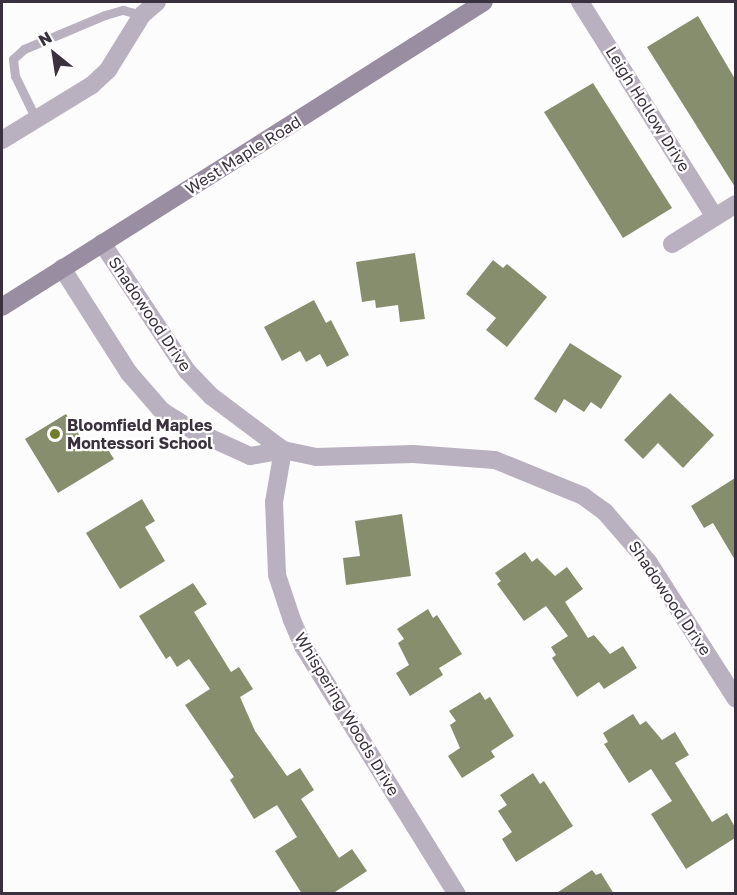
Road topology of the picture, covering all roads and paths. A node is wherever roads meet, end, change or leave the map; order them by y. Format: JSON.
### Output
{"nodes":[{"id":1,"x":158,"y":2,"type":"edge"},
{"id":2,"x":484,"y":2,"type":"edge"},
{"id":3,"x":580,"y":2,"type":"edge"},
{"id":4,"x":142,"y":15,"type":"junction"},
{"id":5,"x":36,"y":119,"type":"junction"},
{"id":6,"x":2,"y":141,"type":"edge"},
{"id":7,"x":735,"y":204,"type":"edge"},
{"id":8,"x":715,"y":217,"type":"junction"},
{"id":9,"x":102,"y":243,"type":"junction"},
{"id":10,"x":672,"y":244,"type":"dead end"},
{"id":11,"x":62,"y":268,"type":"junction"},
{"id":12,"x":2,"y":307,"type":"edge"},
{"id":13,"x":283,"y":450,"type":"junction"},
{"id":14,"x":735,"y":699,"type":"edge"},
{"id":15,"x":458,"y":894,"type":"edge"}],
"edges":[{"from":1,"to":4,"type":"street"},
{"from":2,"to":9,"type":"main road","name":"West Maple Road"},
{"from":3,"to":8,"type":"street","name":"Leigh Hollow Drive"},
{"from":4,"to":5,"type":"street"},
{"from":4,"to":5,"type":"lane"},
{"from":5,"to":6,"type":"street"},
{"from":7,"to":8,"type":"street"},
{"from":8,"to":10,"type":"street"},
{"from":9,"to":11,"type":"main road","name":"West Maple Road"},
{"from":9,"to":13,"type":"street","name":"Shadowood Drive"},
{"from":11,"to":12,"type":"main road","name":"West Maple Road"},
{"from":11,"to":13,"type":"street","name":"Shadowood Drive"},
{"from":13,"to":14,"type":"street","name":"Shadowood Drive"},
{"from":13,"to":15,"type":"street","name":"Whispering Woods Drive"}]}
